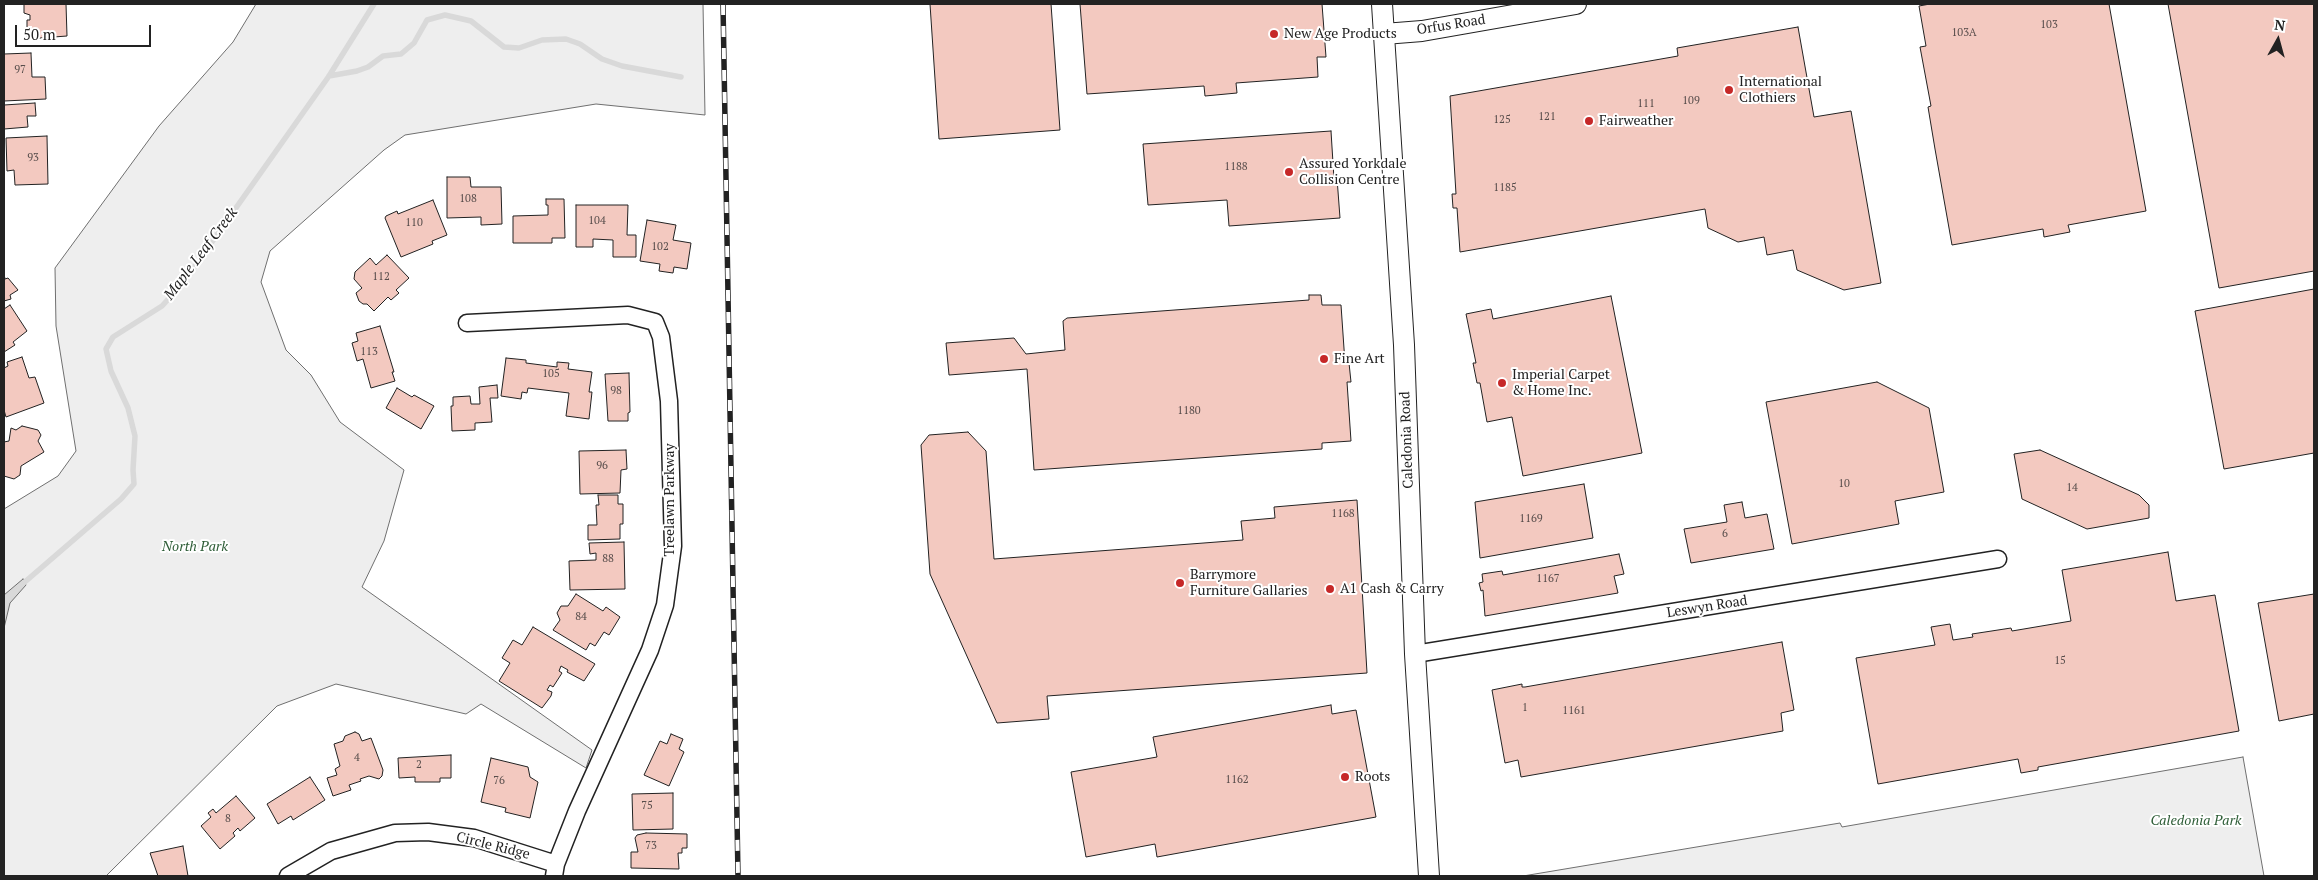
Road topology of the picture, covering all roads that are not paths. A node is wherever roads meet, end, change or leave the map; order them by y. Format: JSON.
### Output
{"nodes":[{"id":1,"x":1382,"y":4,"type":"edge"},
{"id":2,"x":1576,"y":4,"type":"edge"},
{"id":3,"x":1384,"y":34,"type":"junction"},
{"id":4,"x":467,"y":323,"type":"dead end"},
{"id":5,"x":1998,"y":559,"type":"dead end"},
{"id":6,"x":1415,"y":654,"type":"junction"},
{"id":7,"x":555,"y":870,"type":"edge"},
{"id":8,"x":288,"y":876,"type":"edge"},
{"id":9,"x":1430,"y":876,"type":"edge"}],
"edges":[{"from":1,"to":3,"type":"street","name":"Caledonia Road"},
{"from":2,"to":3,"type":"street","name":"Orfus Road"},
{"from":3,"to":6,"type":"street","name":"Caledonia Road"},
{"from":4,"to":7,"type":"street","name":"Treelawn Parkway"},
{"from":5,"to":6,"type":"street","name":"Leswyn Road"},
{"from":6,"to":9,"type":"street","name":"Caledonia Road"},
{"from":7,"to":8,"type":"street","name":"Circle Ridge"}]}
